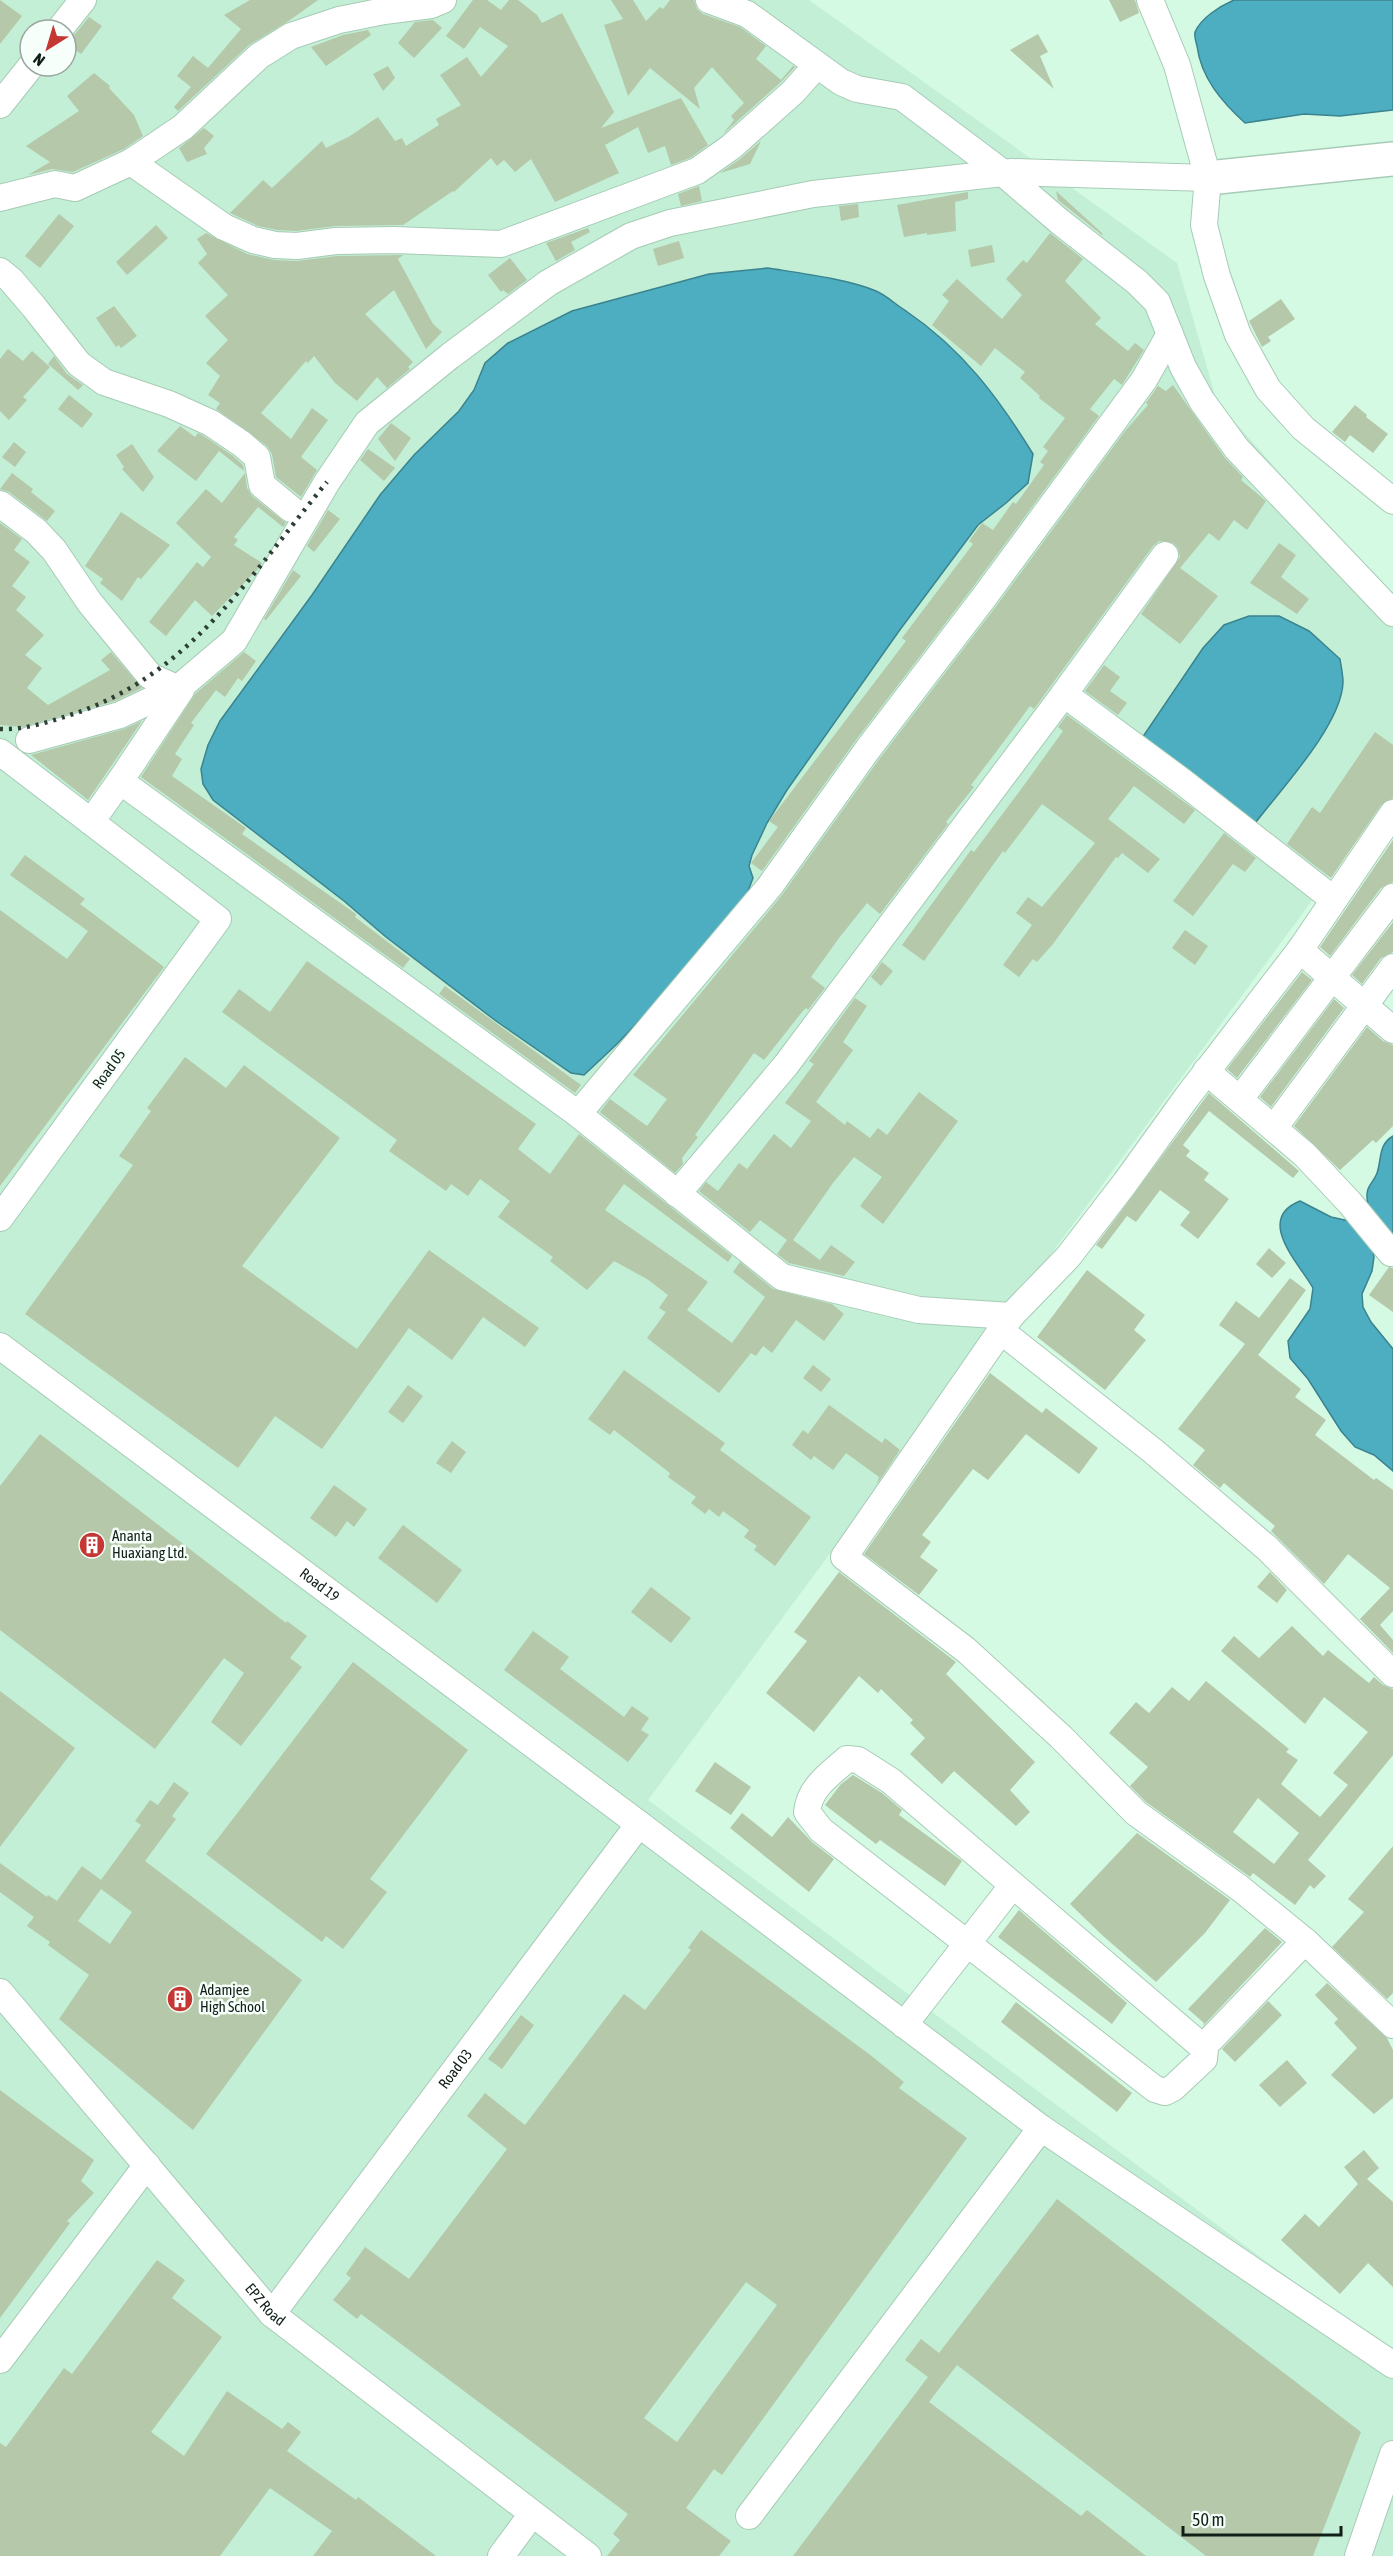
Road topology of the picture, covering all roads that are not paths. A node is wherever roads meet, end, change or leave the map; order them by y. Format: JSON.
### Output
{"nodes":[{"id":1,"x":83,"y":0,"type":"edge"},
{"id":2,"x":443,"y":0,"type":"edge"},
{"id":3,"x":709,"y":0,"type":"edge"},
{"id":4,"x":1150,"y":0,"type":"edge"},
{"id":5,"x":69,"y":18,"type":"edge"},
{"id":6,"x":817,"y":65,"type":"junction"},
{"id":7,"x":21,"y":78,"type":"edge"},
{"id":8,"x":0,"y":105,"type":"edge"},
{"id":9,"x":1393,"y":159,"type":"edge"},
{"id":10,"x":131,"y":162,"type":"junction"},
{"id":11,"x":1003,"y":173,"type":"junction"},
{"id":12,"x":1208,"y":178,"type":"junction"},
{"id":13,"x":0,"y":198,"type":"edge"},
{"id":14,"x":0,"y":271,"type":"edge"},
{"id":15,"x":1170,"y":334,"type":"junction"},
{"id":16,"x":1393,"y":501,"type":"edge"},
{"id":17,"x":0,"y":504,"type":"edge"},
{"id":18,"x":291,"y":509,"type":"dead end"},
{"id":19,"x":1166,"y":555,"type":"dead end"},
{"id":20,"x":1393,"y":613,"type":"edge"},
{"id":21,"x":1064,"y":694,"type":"junction"},
{"id":22,"x":29,"y":740,"type":"dead end"},
{"id":23,"x":0,"y":752,"type":"edge"},
{"id":24,"x":120,"y":781,"type":"junction"},
{"id":25,"x":1393,"y":813,"type":"edge"},
{"id":26,"x":91,"y":822,"type":"junction"},
{"id":27,"x":1393,"y":897,"type":"edge"},
{"id":28,"x":1333,"y":899,"type":"junction"},
{"id":29,"x":1300,"y":950,"type":"junction"},
{"id":30,"x":1393,"y":967,"type":"edge"},
{"id":31,"x":1331,"y":977,"type":"junction"},
{"id":32,"x":1364,"y":1005,"type":"junction"},
{"id":33,"x":1393,"y":1030,"type":"edge"},
{"id":34,"x":1206,"y":1071,"type":"junction"},
{"id":35,"x":1240,"y":1099,"type":"junction"},
{"id":36,"x":578,"y":1114,"type":"junction"},
{"id":37,"x":1274,"y":1128,"type":"junction"},
{"id":38,"x":677,"y":1194,"type":"junction"},
{"id":39,"x":0,"y":1218,"type":"edge"},
{"id":40,"x":1391,"y":1253,"type":"dead end"},
{"id":41,"x":1006,"y":1323,"type":"junction"},
{"id":42,"x":0,"y":1346,"type":"edge"},
{"id":43,"x":1393,"y":1674,"type":"edge"},
{"id":44,"x":639,"y":1824,"type":"junction"},
{"id":45,"x":1012,"y":1886,"type":"junction"},
{"id":46,"x":1305,"y":1941,"type":"junction"},
{"id":47,"x":968,"y":1945,"type":"junction"},
{"id":48,"x":0,"y":1992,"type":"edge"},
{"id":49,"x":904,"y":2025,"type":"junction"},
{"id":50,"x":1393,"y":2025,"type":"edge"},
{"id":51,"x":1210,"y":2039,"type":"dead end"},
{"id":52,"x":1041,"y":2128,"type":"junction"},
{"id":53,"x":147,"y":2165,"type":"junction"},
{"id":54,"x":272,"y":2314,"type":"junction"},
{"id":55,"x":0,"y":2360,"type":"edge"},
{"id":56,"x":1393,"y":2365,"type":"edge"},
{"id":57,"x":1393,"y":2454,"type":"edge"},
{"id":58,"x":532,"y":2514,"type":"junction"},
{"id":59,"x":749,"y":2516,"type":"dead end"},
{"id":60,"x":501,"y":2556,"type":"edge"},
{"id":61,"x":588,"y":2556,"type":"edge"},
{"id":62,"x":1358,"y":2556,"type":"edge"}],
"edges":[{"from":1,"to":5,"type":"street"},
{"from":2,"to":10,"type":"street"},
{"from":3,"to":6,"type":"street"},
{"from":4,"to":12,"type":"street"},
{"from":6,"to":10,"type":"street"},
{"from":6,"to":11,"type":"street"},
{"from":7,"to":8,"type":"street"},
{"from":9,"to":12,"type":"street"},
{"from":10,"to":13,"type":"street"},
{"from":11,"to":12,"type":"street"},
{"from":11,"to":15,"type":"street"},
{"from":11,"to":22,"type":"street"},
{"from":12,"to":16,"type":"street"},
{"from":14,"to":18,"type":"street"},
{"from":15,"to":20,"type":"street"},
{"from":15,"to":36,"type":"street"},
{"from":17,"to":24,"type":"street"},
{"from":19,"to":21,"type":"street"},
{"from":21,"to":28,"type":"street"},
{"from":21,"to":38,"type":"street"},
{"from":23,"to":26,"type":"street"},
{"from":24,"to":26,"type":"street"},
{"from":24,"to":36,"type":"street"},
{"from":25,"to":28,"type":"street"},
{"from":26,"to":39,"type":"street","name":"Road 05"},
{"from":27,"to":31,"type":"street"},
{"from":28,"to":29,"type":"street"},
{"from":29,"to":31,"type":"street"},
{"from":29,"to":34,"type":"street"},
{"from":30,"to":32,"type":"street"},
{"from":31,"to":32,"type":"street"},
{"from":31,"to":35,"type":"street"},
{"from":32,"to":33,"type":"street"},
{"from":32,"to":37,"type":"street"},
{"from":34,"to":35,"type":"street"},
{"from":34,"to":41,"type":"street"},
{"from":35,"to":37,"type":"street"},
{"from":36,"to":38,"type":"street"},
{"from":37,"to":40,"type":"street"},
{"from":38,"to":41,"type":"street"},
{"from":41,"to":43,"type":"street"},
{"from":41,"to":46,"type":"street"},
{"from":42,"to":44,"type":"street","name":"Road 19"},
{"from":44,"to":49,"type":"street","name":"Road 19"},
{"from":44,"to":54,"type":"street","name":"Road 03"},
{"from":45,"to":47,"type":"street"},
{"from":45,"to":47,"type":"street"},
{"from":45,"to":47,"type":"street"},
{"from":46,"to":50,"type":"street"},
{"from":46,"to":51,"type":"street"},
{"from":47,"to":49,"type":"street"},
{"from":48,"to":53,"type":"street","name":"EPZ Road"},
{"from":49,"to":52,"type":"street","name":"Road 19"},
{"from":52,"to":56,"type":"street","name":"Road 19"},
{"from":52,"to":59,"type":"street"},
{"from":53,"to":54,"type":"street","name":"EPZ Road"},
{"from":53,"to":55,"type":"street"},
{"from":54,"to":58,"type":"street","name":"EPZ Road"},
{"from":57,"to":62,"type":"street"},
{"from":58,"to":60,"type":"street"},
{"from":58,"to":61,"type":"street","name":"EPZ Road"}]}
